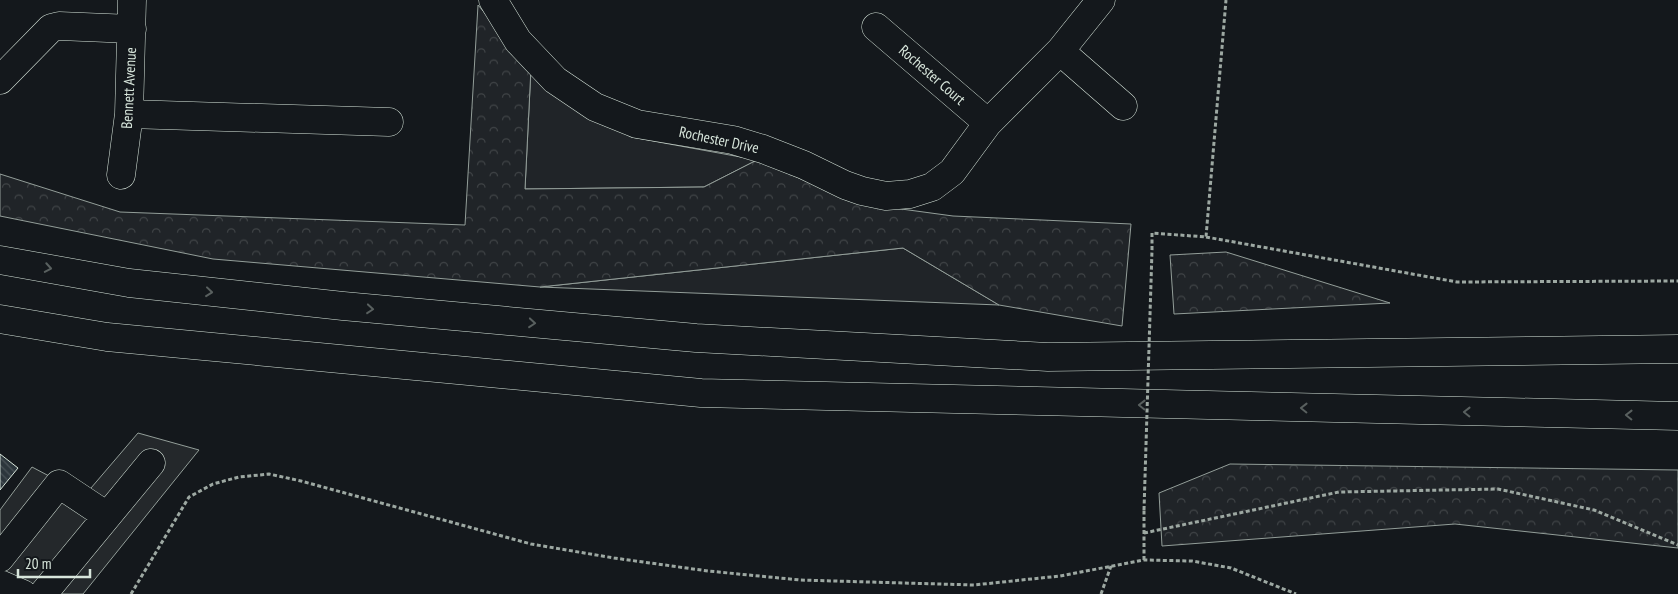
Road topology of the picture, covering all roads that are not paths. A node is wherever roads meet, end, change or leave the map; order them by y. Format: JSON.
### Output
{"nodes":[{"id":1,"x":132,"y":0,"type":"edge"},
{"id":2,"x":493,"y":0,"type":"edge"},
{"id":3,"x":1102,"y":0,"type":"edge"},
{"id":4,"x":876,"y":27,"type":"dead end"},
{"id":5,"x":132,"y":29,"type":"junction"},
{"id":6,"x":1060,"y":51,"type":"junction"},
{"id":7,"x":0,"y":80,"type":"edge"},
{"id":8,"x":1123,"y":106,"type":"dead end"},
{"id":9,"x":129,"y":114,"type":"junction"},
{"id":10,"x":389,"y":122,"type":"dead end"},
{"id":11,"x":988,"y":123,"type":"junction"},
{"id":12,"x":121,"y":175,"type":"dead end"},
{"id":13,"x":0,"y":260,"type":"edge"},
{"id":14,"x":0,"y":319,"type":"edge"},
{"id":15,"x":1678,"y":349,"type":"edge"},
{"id":16,"x":1678,"y":416,"type":"edge"},
{"id":17,"x":151,"y":463,"type":"dead end"},
{"id":18,"x":107,"y":516,"type":"junction"},
{"id":19,"x":0,"y":558,"type":"edge"},
{"id":20,"x":0,"y":584,"type":"edge"},
{"id":21,"x":23,"y":594,"type":"edge"},
{"id":22,"x":43,"y":594,"type":"edge"}],
"edges":[{"from":1,"to":5,"type":"main road","name":"Bennett Avenue"},
{"from":2,"to":11,"type":"main road","name":"Rochester Drive"},
{"from":3,"to":6,"type":"main road"},
{"from":4,"to":11,"type":"main road","name":"Rochester Court"},
{"from":5,"to":7,"type":"main road"},
{"from":5,"to":9,"type":"main road","name":"Bennett Avenue"},
{"from":6,"to":8,"type":"main road"},
{"from":6,"to":11,"type":"main road"},
{"from":9,"to":10,"type":"main road"},
{"from":9,"to":12,"type":"main road","name":"Bennett Avenue"},
{"from":13,"to":15,"type":"main road","one_way":true},
{"from":16,"to":14,"type":"main road","one_way":true},
{"from":17,"to":18,"type":"main road"},
{"from":18,"to":19,"type":"main road"},
{"from":18,"to":22,"type":"main road"},
{"from":20,"to":21,"type":"main road"}]}
